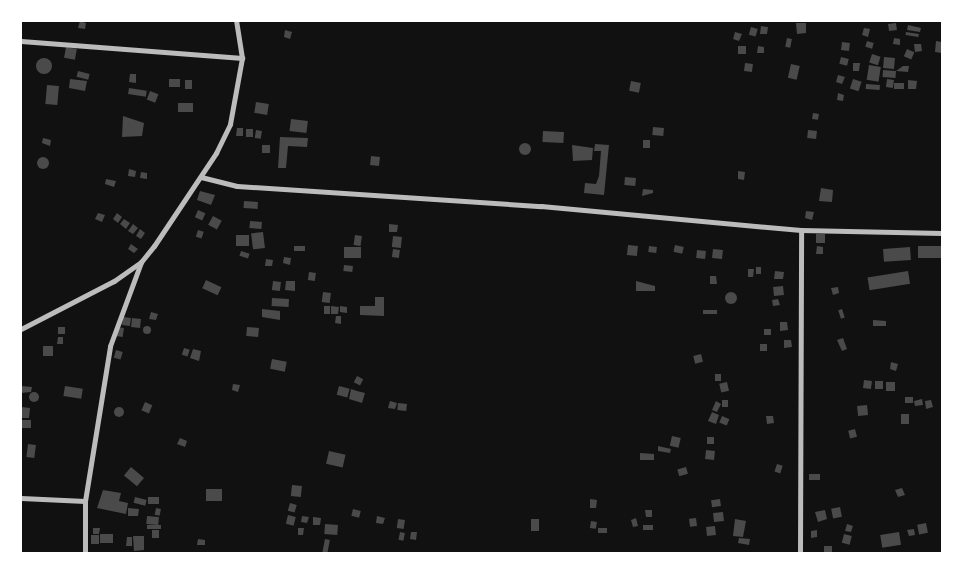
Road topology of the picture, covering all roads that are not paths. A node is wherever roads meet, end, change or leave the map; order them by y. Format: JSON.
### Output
{"nodes":[{"id":1,"x":236,"y":21,"type":"edge"},
{"id":2,"x":21,"y":41,"type":"edge"},
{"id":3,"x":242,"y":58,"type":"junction"},
{"id":4,"x":201,"y":177,"type":"junction"},
{"id":5,"x":802,"y":230,"type":"junction"},
{"id":6,"x":942,"y":233,"type":"edge"},
{"id":7,"x":141,"y":262,"type":"junction"},
{"id":8,"x":21,"y":329,"type":"edge"},
{"id":9,"x":21,"y":498,"type":"edge"},
{"id":10,"x":85,"y":501,"type":"junction"},
{"id":11,"x":85,"y":553,"type":"edge"},
{"id":12,"x":800,"y":553,"type":"edge"}],
"edges":[{"from":1,"to":3,"type":"street"},
{"from":2,"to":3,"type":"street"},
{"from":3,"to":4,"type":"street"},
{"from":4,"to":5,"type":"street"},
{"from":4,"to":7,"type":"street"},
{"from":5,"to":6,"type":"street"},
{"from":5,"to":12,"type":"street"},
{"from":7,"to":8,"type":"street"},
{"from":7,"to":10,"type":"street"},
{"from":9,"to":10,"type":"street"},
{"from":10,"to":11,"type":"street"}]}
